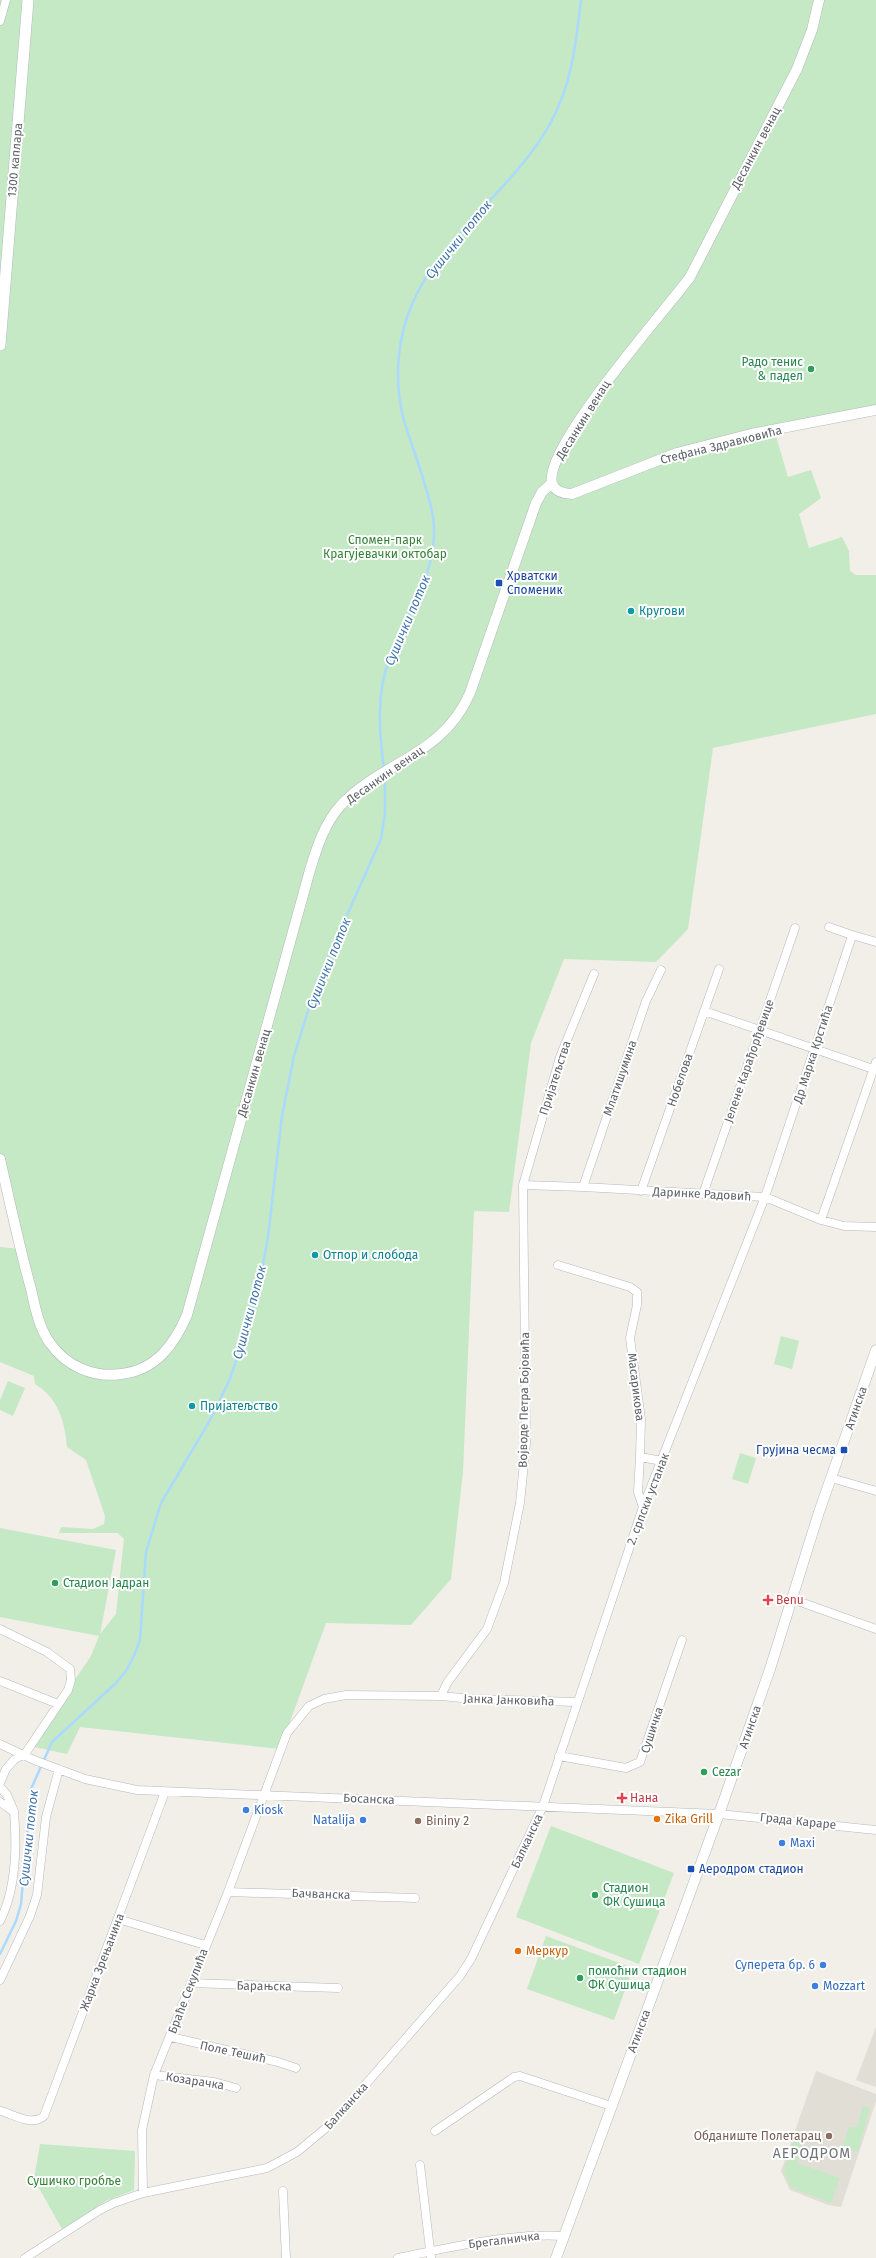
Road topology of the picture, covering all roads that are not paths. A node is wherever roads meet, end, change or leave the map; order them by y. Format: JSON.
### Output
{"nodes":[{"id":1,"x":6,"y":0,"type":"edge"},
{"id":2,"x":28,"y":0,"type":"edge"},
{"id":3,"x":819,"y":0,"type":"edge"},
{"id":4,"x":0,"y":21,"type":"edge"},
{"id":5,"x":0,"y":345,"type":"edge"},
{"id":6,"x":876,"y":410,"type":"edge"},
{"id":7,"x":552,"y":483,"type":"junction"},
{"id":8,"x":828,"y":927,"type":"dead end"},
{"id":9,"x":795,"y":928,"type":"dead end"},
{"id":10,"x":852,"y":934,"type":"junction"},
{"id":11,"x":876,"y":942,"type":"edge"},
{"id":12,"x":661,"y":970,"type":"dead end"},
{"id":13,"x":719,"y":970,"type":"dead end"},
{"id":14,"x":594,"y":974,"type":"dead end"},
{"id":15,"x":704,"y":1011,"type":"junction"},
{"id":16,"x":759,"y":1029,"type":"junction"},
{"id":17,"x":815,"y":1049,"type":"junction"},
{"id":18,"x":875,"y":1067,"type":"edge"},
{"id":19,"x":0,"y":1159,"type":"edge"},
{"id":20,"x":523,"y":1186,"type":"junction"},
{"id":21,"x":583,"y":1186,"type":"junction"},
{"id":22,"x":641,"y":1191,"type":"junction"},
{"id":23,"x":703,"y":1194,"type":"junction"},
{"id":24,"x":765,"y":1197,"type":"junction"},
{"id":25,"x":821,"y":1220,"type":"junction"},
{"id":26,"x":876,"y":1227,"type":"edge"},
{"id":27,"x":558,"y":1265,"type":"dead end"},
{"id":28,"x":876,"y":1350,"type":"edge"},
{"id":29,"x":873,"y":1368,"type":"edge"},
{"id":30,"x":640,"y":1458,"type":"junction"},
{"id":31,"x":662,"y":1461,"type":"junction"},
{"id":32,"x":831,"y":1478,"type":"junction"},
{"id":33,"x":876,"y":1491,"type":"edge"},
{"id":34,"x":643,"y":1507,"type":"junction"},
{"id":35,"x":792,"y":1599,"type":"junction"},
{"id":36,"x":0,"y":1629,"type":"edge"},
{"id":37,"x":876,"y":1629,"type":"edge"},
{"id":38,"x":682,"y":1640,"type":"dead end"},
{"id":39,"x":0,"y":1681,"type":"edge"},
{"id":40,"x":441,"y":1696,"type":"junction"},
{"id":41,"x":576,"y":1702,"type":"junction"},
{"id":42,"x":58,"y":1704,"type":"junction"},
{"id":43,"x":0,"y":1744,"type":"edge"},
{"id":44,"x":25,"y":1754,"type":"junction"},
{"id":45,"x":559,"y":1756,"type":"junction"},
{"id":46,"x":55,"y":1768,"type":"junction"},
{"id":47,"x":0,"y":1783,"type":"edge"},
{"id":48,"x":0,"y":1788,"type":"edge"},
{"id":49,"x":165,"y":1792,"type":"junction"},
{"id":50,"x":263,"y":1794,"type":"junction"},
{"id":51,"x":0,"y":1802,"type":"edge"},
{"id":52,"x":543,"y":1806,"type":"junction"},
{"id":53,"x":14,"y":1812,"type":"junction"},
{"id":54,"x":719,"y":1814,"type":"junction"},
{"id":55,"x":876,"y":1830,"type":"edge"},
{"id":56,"x":228,"y":1892,"type":"junction"},
{"id":57,"x":415,"y":1898,"type":"dead end"},
{"id":58,"x":118,"y":1919,"type":"junction"},
{"id":59,"x":0,"y":1921,"type":"edge"},
{"id":60,"x":205,"y":1945,"type":"junction"},
{"id":61,"x":0,"y":1980,"type":"edge"},
{"id":62,"x":191,"y":1983,"type":"junction"},
{"id":63,"x":338,"y":1988,"type":"dead end"},
{"id":64,"x":170,"y":2037,"type":"junction"},
{"id":65,"x":296,"y":2068,"type":"dead end"},
{"id":66,"x":154,"y":2075,"type":"junction"},
{"id":67,"x":236,"y":2088,"type":"dead end"},
{"id":68,"x":611,"y":2106,"type":"junction"},
{"id":69,"x":0,"y":2112,"type":"edge"},
{"id":70,"x":435,"y":2131,"type":"dead end"},
{"id":71,"x":420,"y":2165,"type":"dead end"},
{"id":72,"x":283,"y":2191,"type":"dead end"},
{"id":73,"x":142,"y":2193,"type":"junction"},
{"id":74,"x":564,"y":2236,"type":"junction"},
{"id":75,"x":430,"y":2255,"type":"edge"},
{"id":76,"x":25,"y":2258,"type":"edge"},
{"id":77,"x":286,"y":2258,"type":"edge"},
{"id":78,"x":398,"y":2258,"type":"edge"},
{"id":79,"x":556,"y":2258,"type":"edge"}],
"edges":[{"from":1,"to":4,"type":"street"},
{"from":2,"to":5,"type":"main road","name":"1300 каплара"},
{"from":3,"to":7,"type":"street","name":"Десанкин венац"},
{"from":6,"to":7,"type":"street","name":"Стефана Здравковића"},
{"from":7,"to":19,"type":"street","name":"Десанкин венац"},
{"from":8,"to":10,"type":"street"},
{"from":9,"to":16,"type":"street","name":"Јелене Карађорђевице"},
{"from":10,"to":11,"type":"street"},
{"from":10,"to":17,"type":"street","name":"Др Марка Крстића"},
{"from":12,"to":21,"type":"street","name":"Млатишумина"},
{"from":13,"to":15,"type":"street","name":"Нобелова"},
{"from":14,"to":20,"type":"street","name":"Пријатељства"},
{"from":15,"to":16,"type":"street"},
{"from":15,"to":22,"type":"street","name":"Нобелова"},
{"from":16,"to":17,"type":"street"},
{"from":16,"to":23,"type":"street","name":"Јелене Карађорђевице"},
{"from":17,"to":18,"type":"street"},
{"from":17,"to":24,"type":"street","name":"Др Марка Крстића"},
{"from":18,"to":25,"type":"street"},
{"from":20,"to":21,"type":"street","name":"Даринке Радовић"},
{"from":20,"to":40,"type":"street","name":"Војводе Петра Бојовића"},
{"from":21,"to":22,"type":"street","name":"Даринке Радовић"},
{"from":22,"to":23,"type":"street","name":"Даринке Радовић"},
{"from":23,"to":24,"type":"street","name":"Даринке Радовић"},
{"from":24,"to":25,"type":"street","name":"Даринке Радовић"},
{"from":24,"to":31,"type":"street","name":"2. српски устанак"},
{"from":25,"to":26,"type":"street","name":"Даринке Радовић"},
{"from":27,"to":30,"type":"street","name":"Масарикова"},
{"from":28,"to":29,"type":"street","name":"Атинска"},
{"from":29,"to":32,"type":"street","name":"Атинска"},
{"from":30,"to":31,"type":"street"},
{"from":30,"to":34,"type":"street","name":"Масарикова"},
{"from":31,"to":34,"type":"street","name":"2. српски устанак"},
{"from":32,"to":33,"type":"street"},
{"from":32,"to":35,"type":"street","name":"Атинска"},
{"from":34,"to":41,"type":"street","name":"2. српски устанак"},
{"from":35,"to":37,"type":"street"},
{"from":35,"to":54,"type":"street","name":"Атинска"},
{"from":36,"to":42,"type":"street"},
{"from":38,"to":45,"type":"street","name":"Сушичка"},
{"from":39,"to":42,"type":"street"},
{"from":40,"to":41,"type":"street","name":"Јанка Јанковића"},
{"from":40,"to":50,"type":"street"},
{"from":41,"to":45,"type":"street","name":"2. српски устанак"},
{"from":42,"to":44,"type":"street"},
{"from":43,"to":44,"type":"street","name":"Босанска"},
{"from":44,"to":46,"type":"street","name":"Босанска"},
{"from":44,"to":47,"type":"street"},
{"from":45,"to":52,"type":"street","name":"2. српски устанак"},
{"from":46,"to":49,"type":"street","name":"Босанска"},
{"from":46,"to":61,"type":"street"},
{"from":48,"to":53,"type":"street"},
{"from":49,"to":50,"type":"street","name":"Босанска"},
{"from":49,"to":58,"type":"street","name":"Жарка Зрењанина"},
{"from":50,"to":52,"type":"street","name":"Босанска"},
{"from":50,"to":56,"type":"street","name":"Браће Секулића"},
{"from":51,"to":53,"type":"street"},
{"from":52,"to":54,"type":"street","name":"Босанска"},
{"from":52,"to":73,"type":"street","name":"Балканска"},
{"from":53,"to":59,"type":"street"},
{"from":54,"to":55,"type":"street","name":"Града Караре"},
{"from":54,"to":68,"type":"street","name":"Атинска"},
{"from":56,"to":57,"type":"street","name":"Бачванска"},
{"from":56,"to":60,"type":"street","name":"Браће Секулића"},
{"from":58,"to":60,"type":"street"},
{"from":58,"to":69,"type":"street","name":"Жарка Зрењанина"},
{"from":60,"to":62,"type":"street","name":"Браће Секулића"},
{"from":62,"to":63,"type":"street","name":"Барањска"},
{"from":62,"to":64,"type":"street","name":"Браће Секулића"},
{"from":64,"to":65,"type":"street","name":"Поле Тешић"},
{"from":64,"to":66,"type":"street","name":"Браће Секулића"},
{"from":66,"to":67,"type":"street","name":"Козарачка"},
{"from":66,"to":73,"type":"street","name":"Браће Секулића"},
{"from":68,"to":70,"type":"street"},
{"from":68,"to":74,"type":"street","name":"Атинска"},
{"from":71,"to":75,"type":"street"},
{"from":72,"to":77,"type":"street"},
{"from":73,"to":76,"type":"street","name":"Балканска"},
{"from":74,"to":75,"type":"street","name":"Брегалничка"},
{"from":74,"to":79,"type":"street","name":"Атинска"},
{"from":75,"to":78,"type":"street","name":"Брегалничка"}]}
